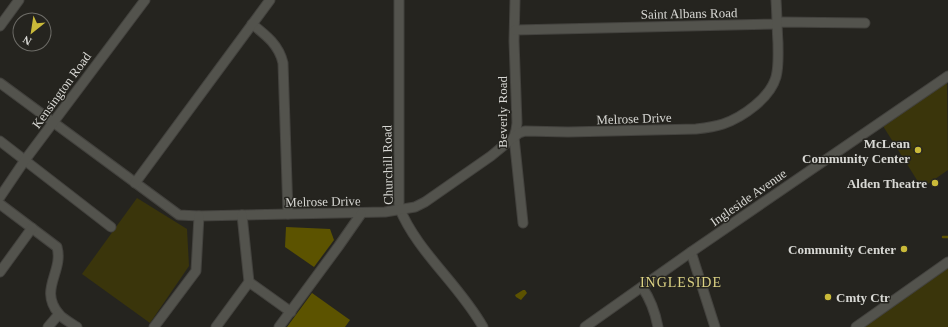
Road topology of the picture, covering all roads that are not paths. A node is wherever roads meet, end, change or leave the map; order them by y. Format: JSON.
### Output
{"nodes":[{"id":1,"x":19,"y":0,"type":"edge"},
{"id":2,"x":145,"y":0,"type":"edge"},
{"id":3,"x":270,"y":0,"type":"edge"},
{"id":4,"x":400,"y":0,"type":"edge"},
{"id":5,"x":515,"y":0,"type":"edge"},
{"id":6,"x":776,"y":0,"type":"edge"},
{"id":7,"x":865,"y":23,"type":"dead end"},
{"id":8,"x":252,"y":24,"type":"junction"},
{"id":9,"x":777,"y":24,"type":"junction"},
{"id":10,"x":0,"y":26,"type":"edge"},
{"id":11,"x":515,"y":30,"type":"junction"},
{"id":12,"x":948,"y":76,"type":"edge"},
{"id":13,"x":0,"y":83,"type":"edge"},
{"id":14,"x":54,"y":123,"type":"junction"},
{"id":15,"x":514,"y":137,"type":"junction"},
{"id":16,"x":0,"y":141,"type":"edge"},
{"id":17,"x":25,"y":160,"type":"junction"},
{"id":18,"x":135,"y":183,"type":"junction"},
{"id":19,"x":0,"y":197,"type":"edge"},
{"id":20,"x":0,"y":204,"type":"edge"},
{"id":21,"x":400,"y":211,"type":"junction"},
{"id":22,"x":288,"y":214,"type":"junction"},
{"id":23,"x":361,"y":214,"type":"junction"},
{"id":24,"x":242,"y":215,"type":"junction"},
{"id":25,"x":199,"y":216,"type":"junction"},
{"id":26,"x":523,"y":223,"type":"dead end"},
{"id":27,"x":111,"y":227,"type":"dead end"},
{"id":28,"x":32,"y":228,"type":"junction"},
{"id":29,"x":691,"y":252,"type":"junction"},
{"id":30,"x":948,"y":262,"type":"edge"},
{"id":31,"x":0,"y":272,"type":"edge"},
{"id":32,"x":249,"y":282,"type":"junction"},
{"id":33,"x":642,"y":287,"type":"junction"},
{"id":34,"x":291,"y":312,"type":"junction"},
{"id":35,"x":59,"y":314,"type":"junction"},
{"id":36,"x":48,"y":327,"type":"edge"},
{"id":37,"x":77,"y":327,"type":"edge"},
{"id":38,"x":154,"y":327,"type":"edge"},
{"id":39,"x":216,"y":327,"type":"edge"},
{"id":40,"x":279,"y":327,"type":"edge"},
{"id":41,"x":483,"y":327,"type":"edge"},
{"id":42,"x":585,"y":327,"type":"edge"},
{"id":43,"x":658,"y":327,"type":"edge"},
{"id":44,"x":715,"y":327,"type":"edge"},
{"id":45,"x":856,"y":327,"type":"edge"}],
"edges":[{"from":1,"to":10,"type":"street"},
{"from":2,"to":14,"type":"street","name":"Kensington Road"},
{"from":3,"to":8,"type":"street"},
{"from":4,"to":21,"type":"street","name":"Churchill Road"},
{"from":5,"to":11,"type":"street","name":"Beverly Road"},
{"from":6,"to":9,"type":"street"},
{"from":7,"to":9,"type":"street","name":"Saint Albans Road"},
{"from":8,"to":18,"type":"street"},
{"from":8,"to":22,"type":"street"},
{"from":9,"to":11,"type":"street","name":"Saint Albans Road"},
{"from":9,"to":15,"type":"street","name":"Melrose Drive"},
{"from":11,"to":15,"type":"street","name":"Beverly Road"},
{"from":12,"to":29,"type":"street","name":"Ingleside Avenue"},
{"from":13,"to":14,"type":"street","name":"Melrose Drive"},
{"from":14,"to":17,"type":"street","name":"Kensington Road"},
{"from":14,"to":18,"type":"street","name":"Melrose Drive"},
{"from":15,"to":21,"type":"street","name":"Melrose Drive"},
{"from":15,"to":26,"type":"street","name":"Beverly Road"},
{"from":16,"to":17,"type":"street"},
{"from":17,"to":19,"type":"street","name":"Kensington Road"},
{"from":17,"to":27,"type":"street"},
{"from":18,"to":25,"type":"street","name":"Melrose Drive"},
{"from":20,"to":28,"type":"street"},
{"from":21,"to":23,"type":"street","name":"Melrose Drive"},
{"from":21,"to":41,"type":"street","name":"Churchill Road"},
{"from":22,"to":23,"type":"street","name":"Melrose Drive"},
{"from":22,"to":24,"type":"street","name":"Melrose Drive"},
{"from":23,"to":34,"type":"street"},
{"from":24,"to":25,"type":"street","name":"Melrose Drive"},
{"from":24,"to":32,"type":"street"},
{"from":25,"to":38,"type":"street"},
{"from":28,"to":31,"type":"street"},
{"from":28,"to":35,"type":"street"},
{"from":29,"to":33,"type":"street","name":"Ingleside Avenue"},
{"from":29,"to":44,"type":"street"},
{"from":30,"to":45,"type":"street"},
{"from":32,"to":34,"type":"street"},
{"from":32,"to":39,"type":"street"},
{"from":33,"to":42,"type":"street","name":"Ingleside Avenue"},
{"from":33,"to":43,"type":"street"},
{"from":34,"to":40,"type":"street"},
{"from":35,"to":36,"type":"street"},
{"from":35,"to":37,"type":"street"}]}
